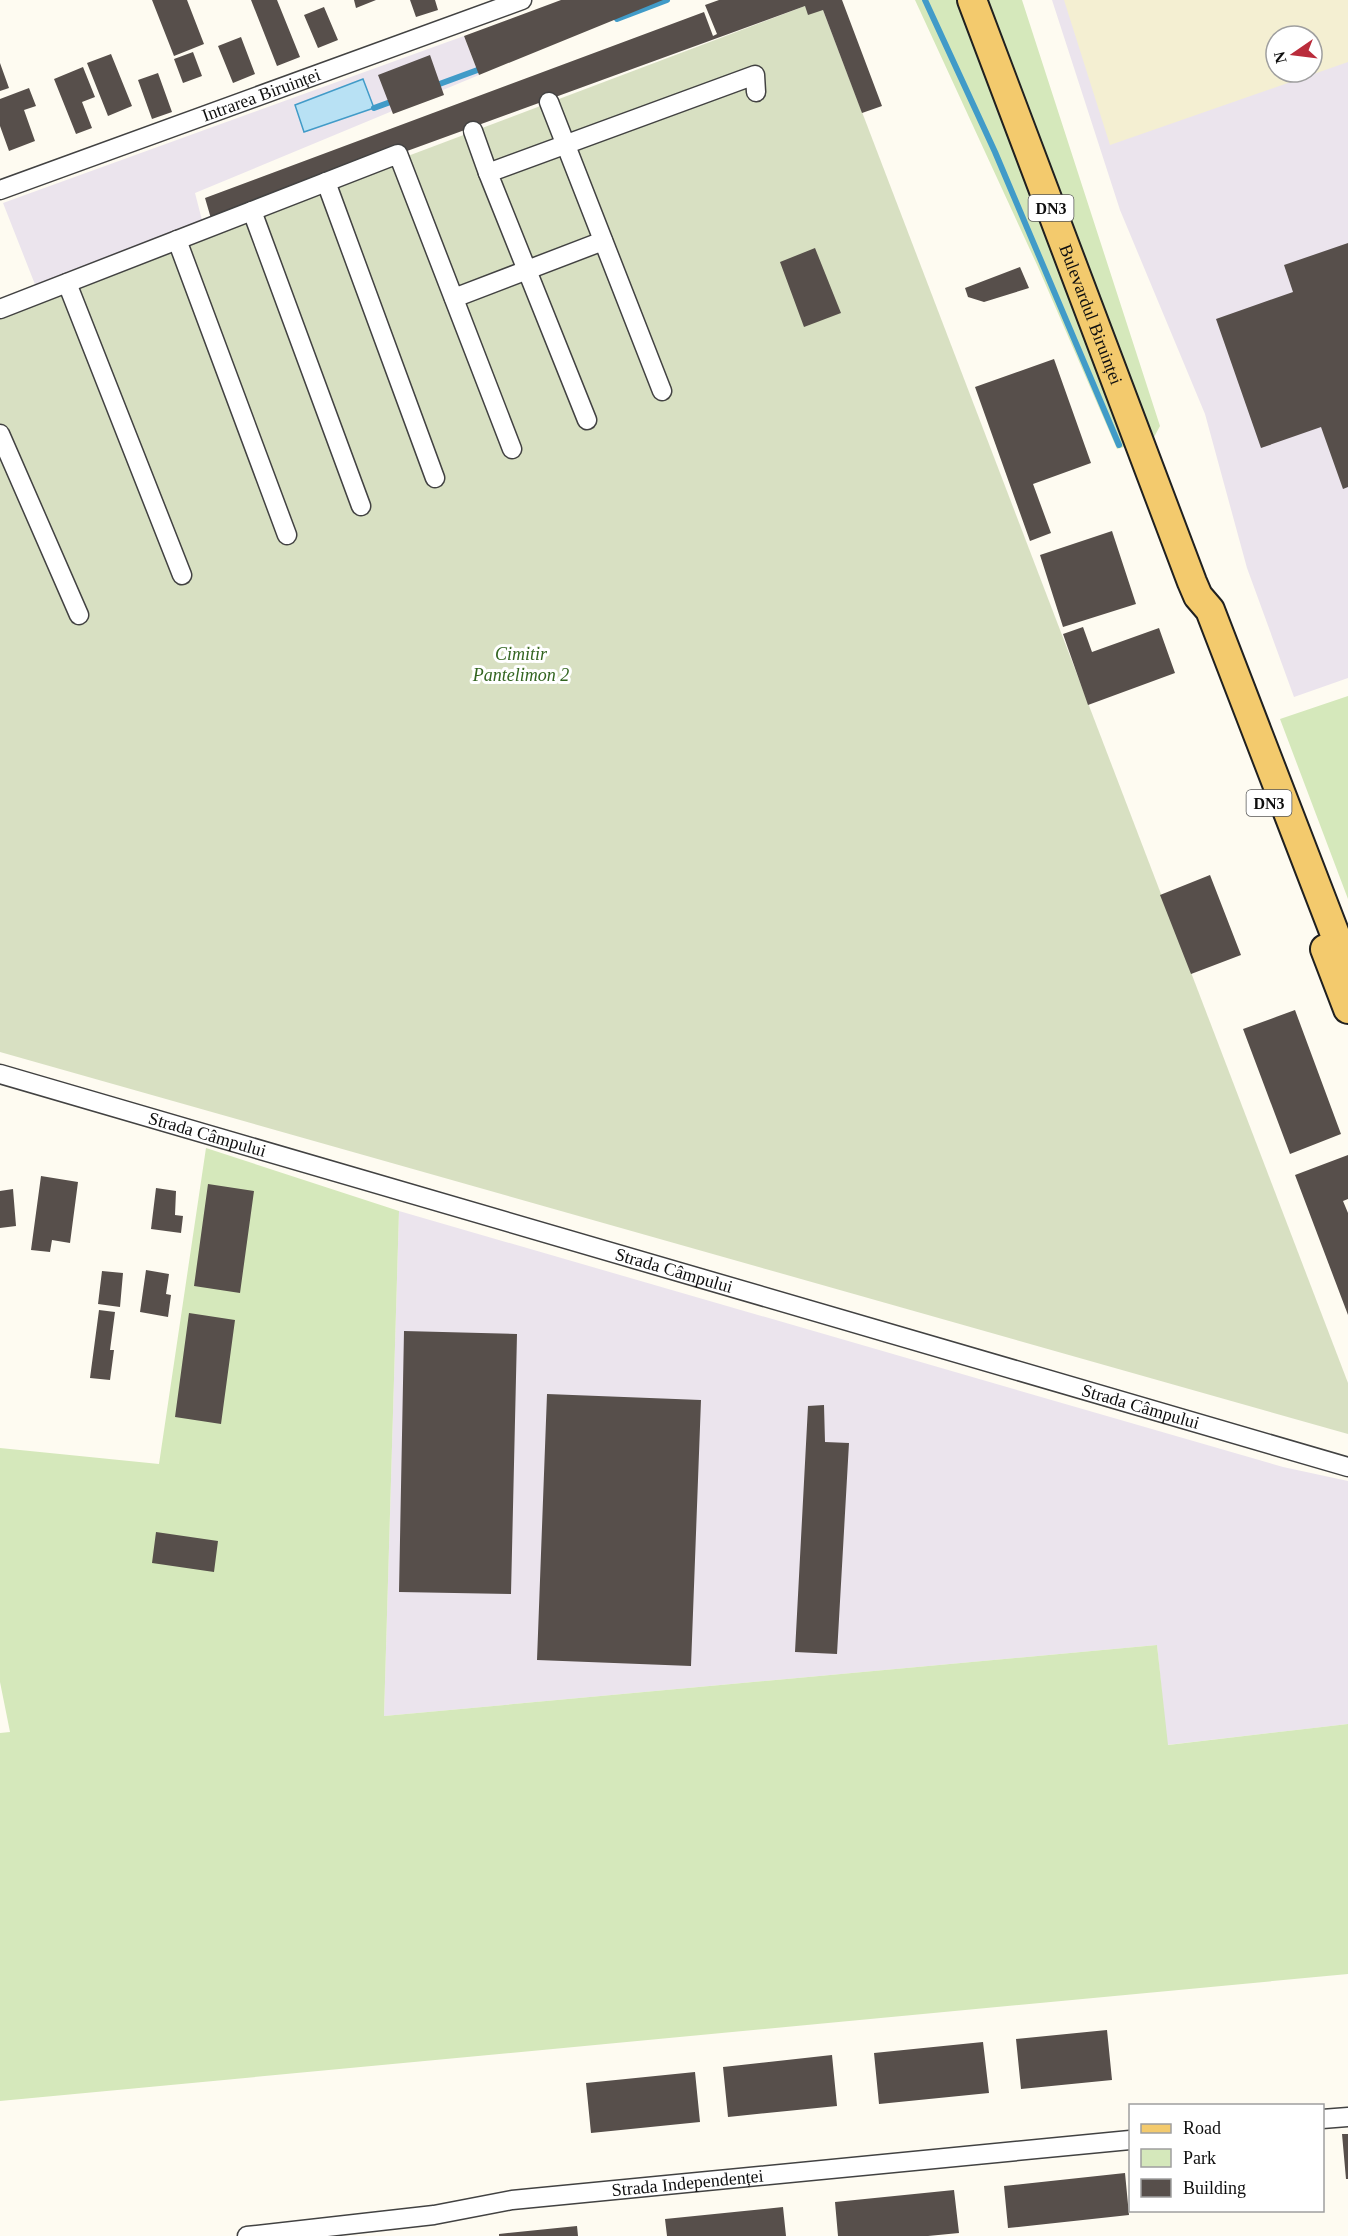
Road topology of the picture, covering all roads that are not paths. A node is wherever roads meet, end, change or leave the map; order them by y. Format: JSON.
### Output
{"nodes":[{"id":1,"x":522,"y":0,"type":"edge"},
{"id":2,"x":972,"y":0,"type":"edge"},
{"id":3,"x":756,"y":93,"type":"dead end"},
{"id":4,"x":549,"y":102,"type":"dead end"},
{"id":5,"x":473,"y":131,"type":"dead end"},
{"id":6,"x":565,"y":145,"type":"junction"},
{"id":7,"x":488,"y":173,"type":"junction"},
{"id":8,"x":326,"y":182,"type":"junction"},
{"id":9,"x":0,"y":190,"type":"edge"},
{"id":10,"x":252,"y":211,"type":"junction"},
{"id":11,"x":177,"y":240,"type":"junction"},
{"id":12,"x":603,"y":241,"type":"junction"},
{"id":13,"x":527,"y":269,"type":"junction"},
{"id":14,"x":67,"y":283,"type":"junction"},
{"id":15,"x":454,"y":298,"type":"junction"},
{"id":16,"x":0,"y":309,"type":"edge"},
{"id":17,"x":662,"y":391,"type":"dead end"},
{"id":18,"x":587,"y":420,"type":"dead end"},
{"id":19,"x":0,"y":434,"type":"edge"},
{"id":20,"x":512,"y":449,"type":"dead end"},
{"id":21,"x":435,"y":478,"type":"dead end"},
{"id":22,"x":362,"y":506,"type":"dead end"},
{"id":23,"x":287,"y":535,"type":"dead end"},
{"id":24,"x":182,"y":575,"type":"dead end"},
{"id":25,"x":1198,"y":596,"type":"junction"},
{"id":26,"x":79,"y":615,"type":"dead end"},
{"id":27,"x":1348,"y":968,"type":"edge"},
{"id":28,"x":1348,"y":1009,"type":"edge"},
{"id":29,"x":0,"y":1074,"type":"edge"},
{"id":30,"x":1348,"y":1467,"type":"edge"},
{"id":31,"x":1348,"y":2117,"type":"edge"},
{"id":32,"x":1324,"y":2119,"type":"edge"},
{"id":33,"x":1129,"y":2140,"type":"edge"},
{"id":34,"x":247,"y":2236,"type":"edge"}],
"edges":[{"from":1,"to":9,"type":"street","name":"Intrarea Biruinței"},
{"from":2,"to":25,"type":"main road","name":"Bulevardul Biruinței","number":"DN3"},
{"from":3,"to":6,"type":"street"},
{"from":4,"to":6,"type":"street"},
{"from":5,"to":7,"type":"street"},
{"from":6,"to":7,"type":"street"},
{"from":6,"to":12,"type":"street"},
{"from":7,"to":13,"type":"street"},
{"from":8,"to":10,"type":"street"},
{"from":8,"to":15,"type":"street"},
{"from":8,"to":21,"type":"street"},
{"from":10,"to":11,"type":"street"},
{"from":10,"to":22,"type":"street"},
{"from":11,"to":14,"type":"street"},
{"from":11,"to":23,"type":"street"},
{"from":12,"to":13,"type":"street"},
{"from":12,"to":17,"type":"street"},
{"from":13,"to":15,"type":"street"},
{"from":13,"to":18,"type":"street"},
{"from":14,"to":16,"type":"street"},
{"from":14,"to":24,"type":"street"},
{"from":15,"to":20,"type":"street"},
{"from":19,"to":26,"type":"street"},
{"from":25,"to":27,"type":"main road","name":"Bulevardul Biruinței","number":"DN3"},
{"from":25,"to":28,"type":"main road","name":"Bulevardul Biruinței","number":"DN3"},
{"from":29,"to":30,"type":"street","name":"Strada Câmpului"},
{"from":31,"to":32,"type":"street"},
{"from":33,"to":34,"type":"street","name":"Strada Independenței"}]}
